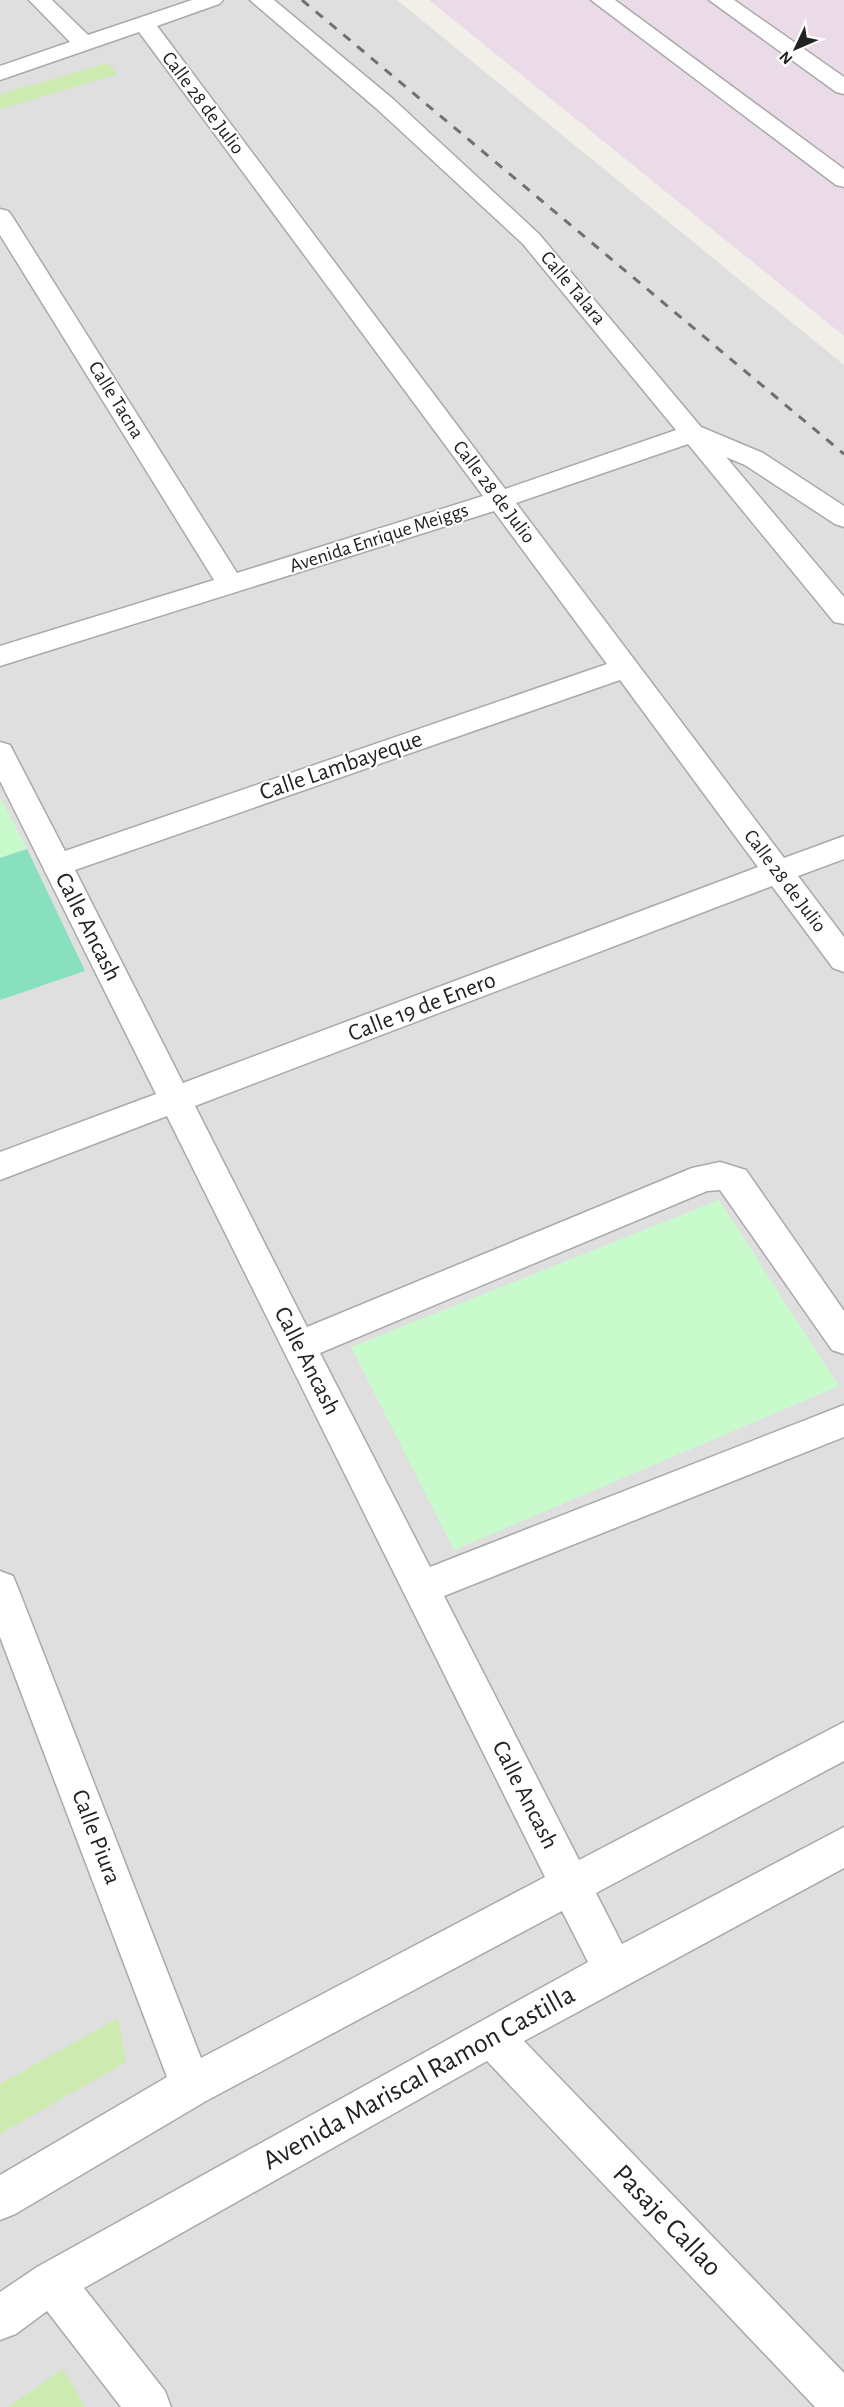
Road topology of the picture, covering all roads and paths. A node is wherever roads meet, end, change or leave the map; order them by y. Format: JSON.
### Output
{"nodes":[{"id":1,"x":40,"y":0,"type":"edge"},
{"id":2,"x":212,"y":0,"type":"edge"},
{"id":3,"x":261,"y":0,"type":"edge"},
{"id":4,"x":602,"y":0,"type":"edge"},
{"id":5,"x":720,"y":0,"type":"edge"},
{"id":6,"x":144,"y":24,"type":"junction"},
{"id":7,"x":86,"y":45,"type":"junction"},
{"id":8,"x":0,"y":73,"type":"edge"},
{"id":9,"x":844,"y":87,"type":"edge"},
{"id":10,"x":844,"y":180,"type":"edge"},
{"id":11,"x":0,"y":216,"type":"edge"},
{"id":12,"x":694,"y":433,"type":"junction"},
{"id":13,"x":499,"y":500,"type":"junction"},
{"id":14,"x":844,"y":518,"type":"edge"},
{"id":15,"x":231,"y":585,"type":"junction"},
{"id":16,"x":844,"y":615,"type":"edge"},
{"id":17,"x":0,"y":656,"type":"edge"},
{"id":18,"x":625,"y":668,"type":"junction"},
{"id":19,"x":0,"y":752,"type":"edge"},
{"id":20,"x":844,"y":847,"type":"edge"},
{"id":21,"x":57,"y":865,"type":"junction"},
{"id":22,"x":778,"y":871,"type":"junction"},
{"id":23,"x":844,"y":960,"type":"edge"},
{"id":24,"x":176,"y":1101,"type":"junction"},
{"id":25,"x":0,"y":1166,"type":"edge"},
{"id":26,"x":844,"y":1339,"type":"edge"},
{"id":27,"x":299,"y":1346,"type":"junction"},
{"id":28,"x":844,"y":1421,"type":"edge"},
{"id":29,"x":0,"y":1588,"type":"edge"},
{"id":30,"x":421,"y":1588,"type":"junction"},
{"id":31,"x":844,"y":1741,"type":"edge"},
{"id":32,"x":844,"y":1847,"type":"edge"},
{"id":33,"x":570,"y":1885,"type":"junction"},
{"id":34,"x":614,"y":1970,"type":"junction"},
{"id":35,"x":491,"y":2036,"type":"junction"},
{"id":36,"x":192,"y":2086,"type":"junction"},
{"id":37,"x":0,"y":2199,"type":"edge"},
{"id":38,"x":52,"y":2282,"type":"junction"},
{"id":39,"x":0,"y":2318,"type":"edge"},
{"id":40,"x":844,"y":2405,"type":"edge"},
{"id":41,"x":149,"y":2407,"type":"edge"}],
"edges":[{"from":1,"to":7,"type":"street"},
{"from":2,"to":6,"type":"street"},
{"from":3,"to":12,"type":"street","name":"Calle Talara"},
{"from":4,"to":10,"type":"street"},
{"from":5,"to":9,"type":"street"},
{"from":6,"to":7,"type":"street"},
{"from":6,"to":13,"type":"street","name":"Calle 28 de Julio"},
{"from":7,"to":8,"type":"street"},
{"from":11,"to":15,"type":"street","name":"Calle Tacna"},
{"from":12,"to":13,"type":"street","name":"Avenida Enrique Meiggs"},
{"from":12,"to":14,"type":"street"},
{"from":12,"to":16,"type":"street","name":"Calle Talara"},
{"from":13,"to":15,"type":"street","name":"Avenida Enrique Meiggs"},
{"from":13,"to":18,"type":"street","name":"Calle 28 de Julio"},
{"from":15,"to":17,"type":"street","name":"Avenida Enrique Meiggs"},
{"from":18,"to":21,"type":"street","name":"Calle Lambayeque"},
{"from":18,"to":22,"type":"street","name":"Calle 28 de Julio"},
{"from":19,"to":21,"type":"street","name":"Calle Ancash"},
{"from":20,"to":22,"type":"street","name":"Calle 19 de Enero"},
{"from":21,"to":24,"type":"street","name":"Calle Ancash"},
{"from":22,"to":23,"type":"street","name":"Calle 28 de Julio"},
{"from":22,"to":24,"type":"street","name":"Calle 19 de Enero"},
{"from":24,"to":25,"type":"street","name":"Calle 19 de Enero"},
{"from":24,"to":27,"type":"street","name":"Calle Ancash"},
{"from":26,"to":27,"type":"street"},
{"from":27,"to":30,"type":"street","name":"Calle Ancash"},
{"from":28,"to":30,"type":"street"},
{"from":29,"to":36,"type":"street","name":"Calle Piura"},
{"from":30,"to":33,"type":"street","name":"Calle Ancash"},
{"from":31,"to":33,"type":"street"},
{"from":32,"to":34,"type":"street","name":"Avenida Mariscal Ramon Castilla"},
{"from":33,"to":34,"type":"street","name":"Calle Ancash"},
{"from":33,"to":36,"type":"street"},
{"from":34,"to":35,"type":"street","name":"Avenida Mariscal Ramon Castilla"},
{"from":35,"to":38,"type":"street","name":"Avenida Mariscal Ramon Castilla"},
{"from":35,"to":40,"type":"street","name":"Pasaje Callao"},
{"from":36,"to":37,"type":"street"},
{"from":38,"to":39,"type":"street","name":"Avenida Mariscal Ramon Castilla"},
{"from":38,"to":41,"type":"street"}]}
